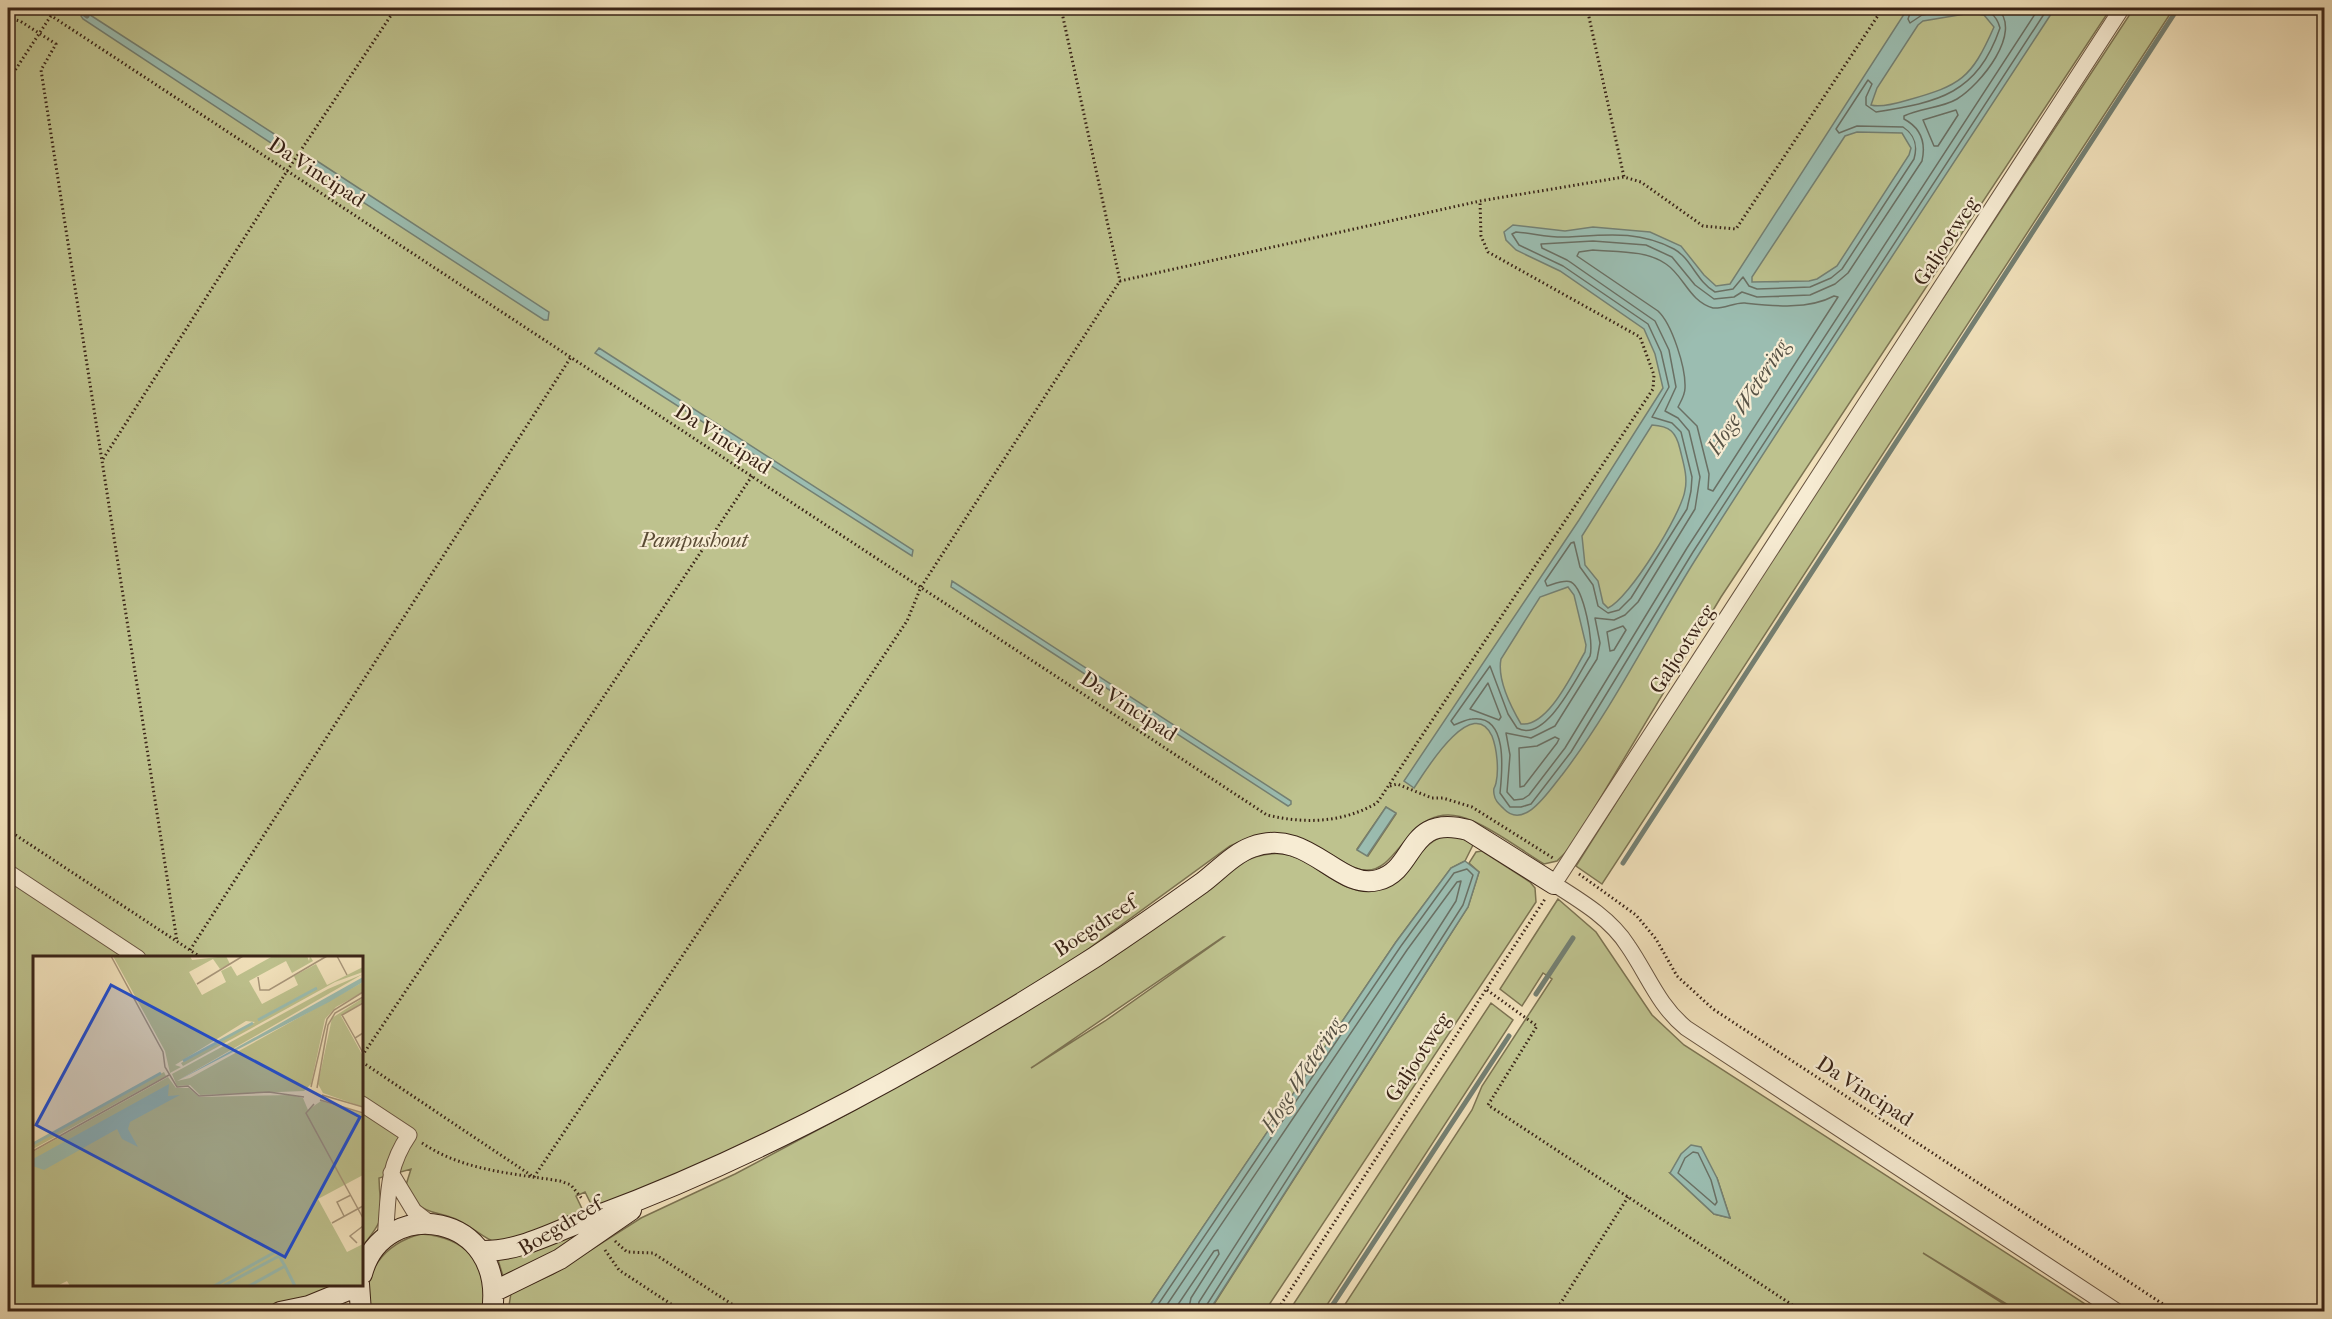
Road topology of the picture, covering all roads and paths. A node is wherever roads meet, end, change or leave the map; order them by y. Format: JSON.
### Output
{"nodes":[{"id":1,"x":56,"y":8,"type":"edge"},
{"id":2,"x":396,"y":8,"type":"edge"},
{"id":3,"x":1061,"y":8,"type":"edge"},
{"id":4,"x":1587,"y":8,"type":"edge"},
{"id":5,"x":1883,"y":8,"type":"edge"},
{"id":6,"x":2122,"y":8,"type":"edge"},
{"id":7,"x":50,"y":15,"type":"junction"},
{"id":8,"x":8,"y":18,"type":"edge"},
{"id":9,"x":39,"y":33,"type":"junction"},
{"id":10,"x":8,"y":81,"type":"edge"},
{"id":11,"x":287,"y":171,"type":"junction"},
{"id":12,"x":1624,"y":177,"type":"junction"},
{"id":13,"x":1480,"y":201,"type":"junction"},
{"id":14,"x":1120,"y":281,"type":"junction"},
{"id":15,"x":571,"y":357,"type":"junction"},
{"id":16,"x":102,"y":460,"type":"junction"},
{"id":17,"x":752,"y":476,"type":"junction"},
{"id":18,"x":921,"y":587,"type":"junction"},
{"id":19,"x":8,"y":830,"type":"edge"},
{"id":20,"x":1566,"y":866,"type":"junction"},
{"id":21,"x":8,"y":872,"type":"edge"},
{"id":22,"x":1554,"y":884,"type":"junction"},
{"id":23,"x":177,"y":941,"type":"junction"},
{"id":24,"x":190,"y":950,"type":"junction"},
{"id":25,"x":136,"y":956,"type":"edge"},
{"id":26,"x":200,"y":956,"type":"edge"},
{"id":27,"x":1487,"y":990,"type":"junction"},
{"id":28,"x":363,"y":1055,"type":"edge"},
{"id":29,"x":363,"y":1063,"type":"edge"},
{"id":30,"x":363,"y":1105,"type":"edge"},
{"id":31,"x":409,"y":1135,"type":"junction"},
{"id":32,"x":391,"y":1173,"type":"junction"},
{"id":33,"x":534,"y":1176,"type":"junction"},
{"id":34,"x":1628,"y":1197,"type":"junction"},
{"id":35,"x":431,"y":1224,"type":"junction"},
{"id":36,"x":594,"y":1226,"type":"junction"},
{"id":37,"x":385,"y":1239,"type":"junction"},
{"id":38,"x":481,"y":1251,"type":"junction"},
{"id":39,"x":363,"y":1268,"type":"edge"},
{"id":40,"x":350,"y":1286,"type":"edge"},
{"id":41,"x":360,"y":1286,"type":"edge"},
{"id":42,"x":495,"y":1291,"type":"junction"},
{"id":43,"x":280,"y":1311,"type":"edge"},
{"id":44,"x":361,"y":1311,"type":"edge"},
{"id":45,"x":492,"y":1311,"type":"edge"},
{"id":46,"x":683,"y":1311,"type":"edge"},
{"id":47,"x":744,"y":1311,"type":"edge"},
{"id":48,"x":1276,"y":1311,"type":"edge"},
{"id":49,"x":1555,"y":1311,"type":"edge"},
{"id":50,"x":1803,"y":1311,"type":"edge"},
{"id":51,"x":2118,"y":1311,"type":"edge"},
{"id":52,"x":2175,"y":1311,"type":"edge"}],
"edges":[{"from":1,"to":7,"type":"path"},
{"from":2,"to":11,"type":"path"},
{"from":3,"to":14,"type":"path"},
{"from":4,"to":12,"type":"path"},
{"from":5,"to":12,"type":"path"},
{"from":6,"to":20,"type":"street","name":"Galjootweg"},
{"from":7,"to":9,"type":"path"},
{"from":7,"to":11,"type":"path","name":"Da Vincipad"},
{"from":8,"to":9,"type":"path"},
{"from":9,"to":10,"type":"path"},
{"from":9,"to":16,"type":"path"},
{"from":11,"to":15,"type":"path","name":"Da Vincipad"},
{"from":11,"to":16,"type":"path"},
{"from":12,"to":13,"type":"path"},
{"from":13,"to":14,"type":"path"},
{"from":13,"to":18,"type":"path","name":"Da Vincipad"},
{"from":14,"to":18,"type":"path"},
{"from":15,"to":17,"type":"path","name":"Da Vincipad"},
{"from":15,"to":24,"type":"path"},
{"from":16,"to":23,"type":"path"},
{"from":17,"to":18,"type":"path","name":"Da Vincipad"},
{"from":17,"to":28,"type":"path"},
{"from":18,"to":33,"type":"path"},
{"from":19,"to":23,"type":"path"},
{"from":20,"to":22,"type":"street","name":"Galjootweg"},
{"from":20,"to":52,"type":"path","name":"Da Vincipad"},
{"from":21,"to":25,"type":"street"},
{"from":22,"to":27,"type":"path","name":"Galjootweg"},
{"from":22,"to":36,"type":"street","name":"Boegdreef"},
{"from":22,"to":51,"type":"street"},
{"from":23,"to":24,"type":"path"},
{"from":24,"to":26,"type":"path"},
{"from":27,"to":34,"type":"path"},
{"from":27,"to":48,"type":"path","name":"Galjootweg"},
{"from":29,"to":33,"type":"path"},
{"from":30,"to":31,"type":"street"},
{"from":31,"to":32,"type":"street"},
{"from":31,"to":33,"type":"path"},
{"from":32,"to":35,"type":"street"},
{"from":32,"to":37,"type":"street"},
{"from":33,"to":36,"type":"path"},
{"from":34,"to":49,"type":"path"},
{"from":34,"to":50,"type":"path"},
{"from":35,"to":37,"type":"street"},
{"from":35,"to":38,"type":"street"},
{"from":36,"to":38,"type":"street","name":"Boegdreef"},
{"from":36,"to":42,"type":"street","name":"Boegdreef"},
{"from":36,"to":46,"type":"path"},
{"from":36,"to":47,"type":"path"},
{"from":37,"to":39,"type":"street"},
{"from":38,"to":42,"type":"street"},
{"from":40,"to":43,"type":"street"},
{"from":41,"to":44,"type":"street"},
{"from":42,"to":45,"type":"street"}]}
